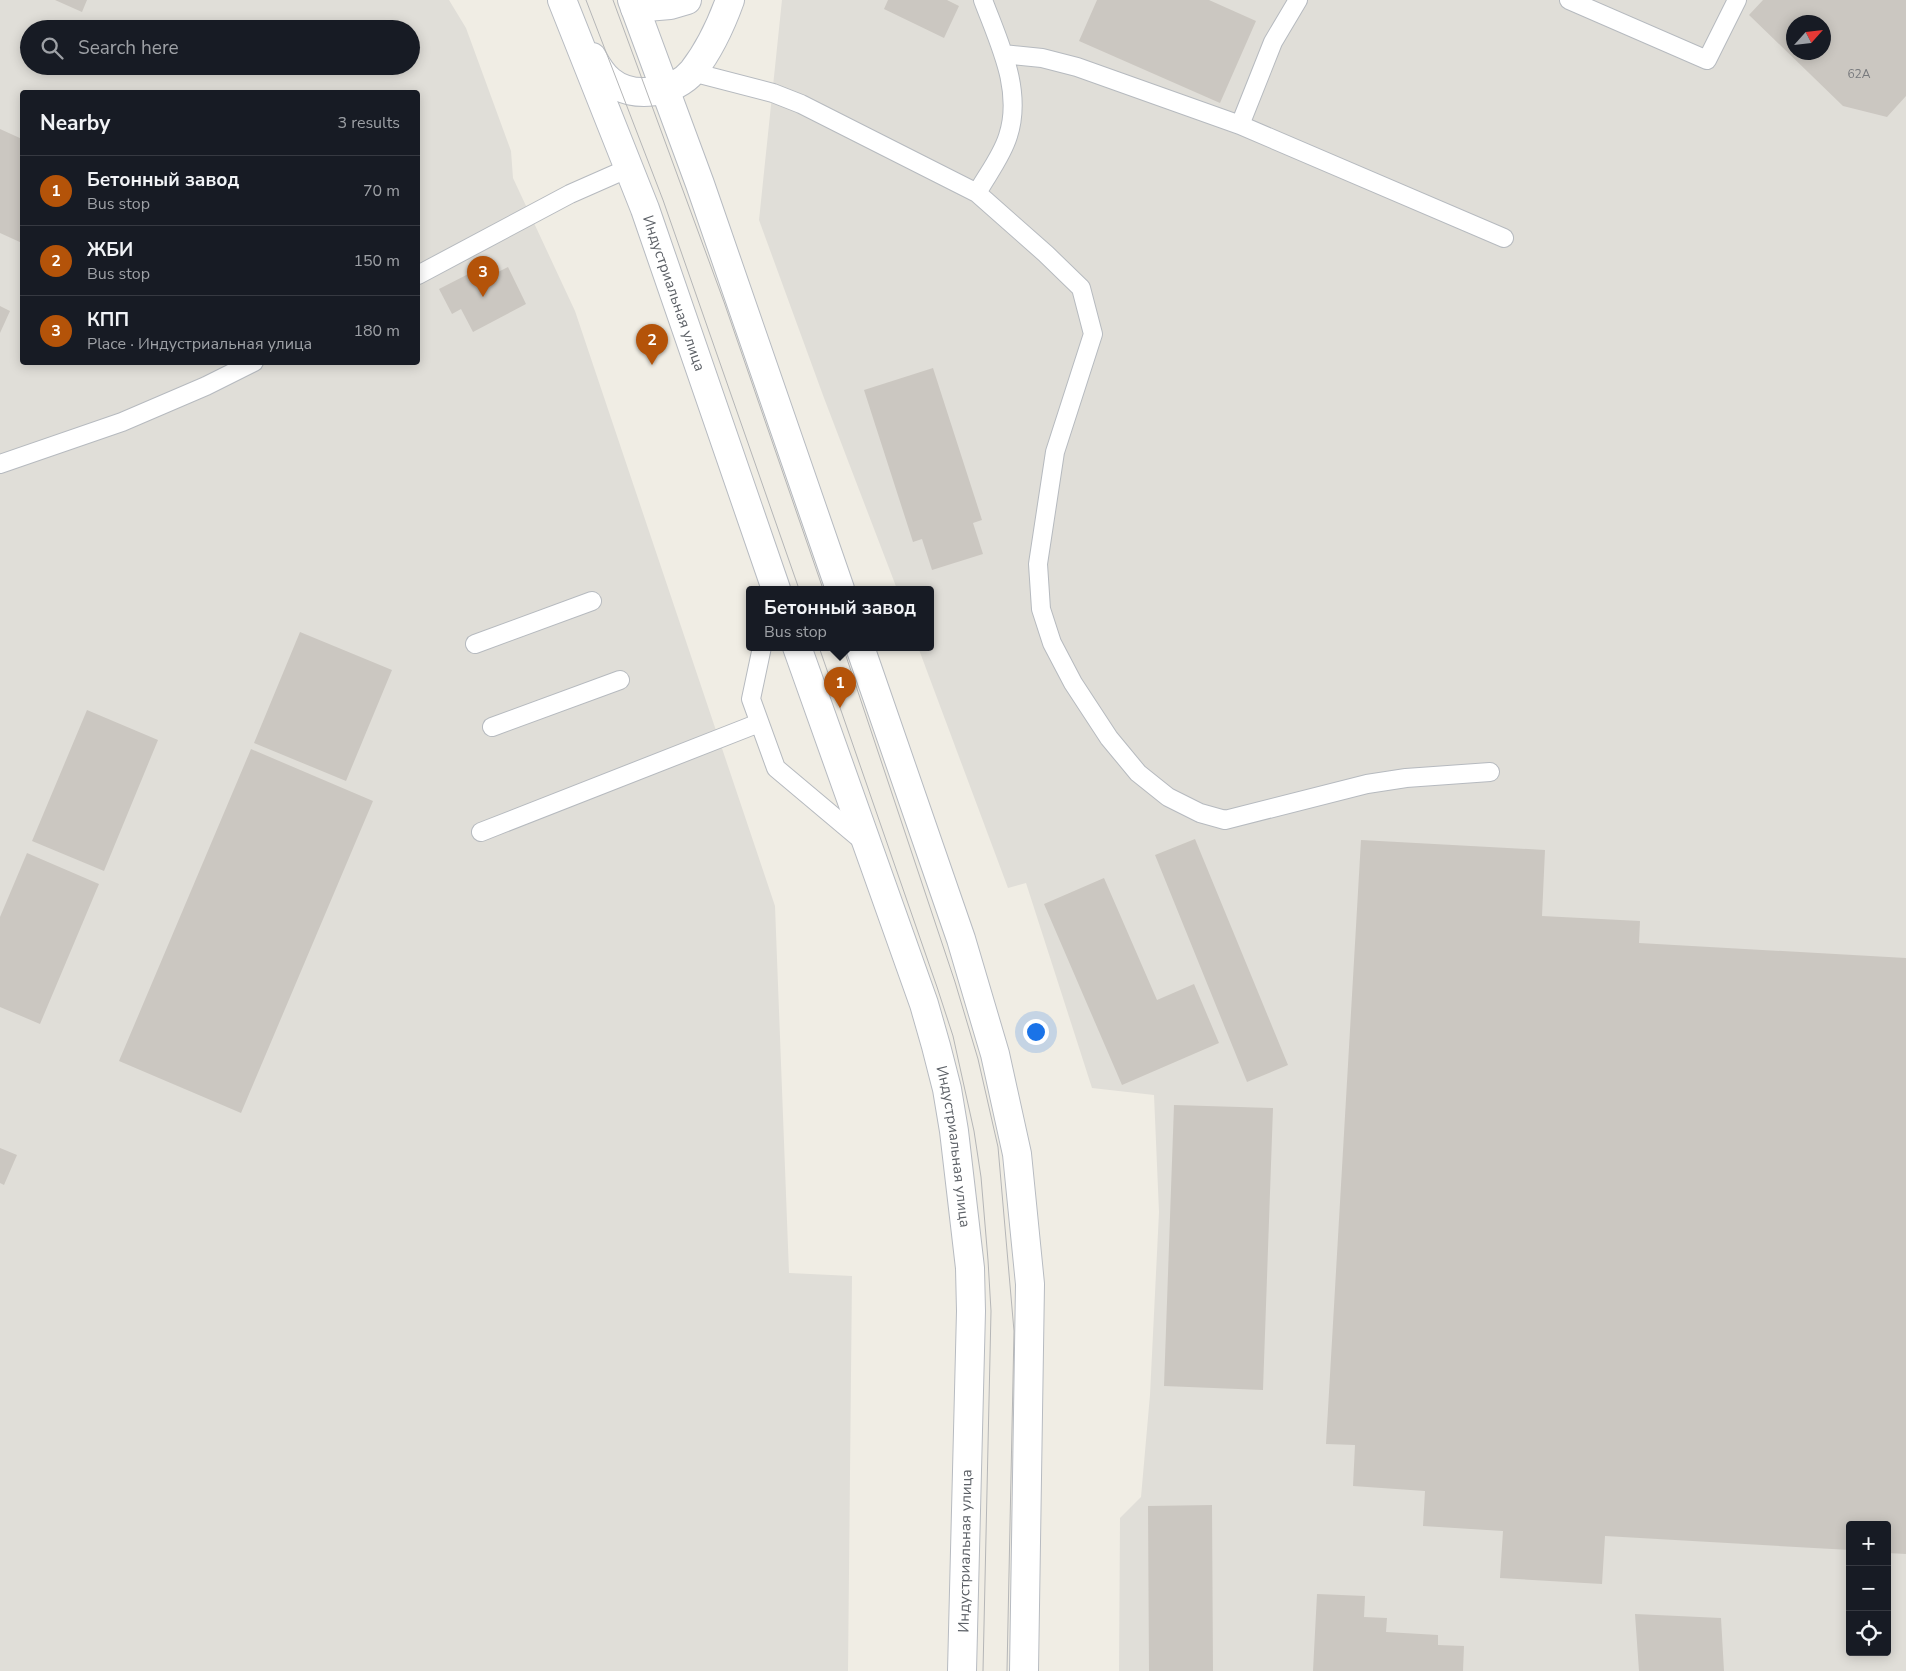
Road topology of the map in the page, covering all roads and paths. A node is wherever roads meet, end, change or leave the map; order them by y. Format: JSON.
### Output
{"nodes":[{"id":1,"x":687,"y":0,"type":"edge"},
{"id":2,"x":730,"y":0,"type":"edge"},
{"id":3,"x":983,"y":0,"type":"edge"},
{"id":4,"x":1298,"y":0,"type":"edge"},
{"id":5,"x":1569,"y":0,"type":"edge"},
{"id":6,"x":1737,"y":0,"type":"edge"},
{"id":7,"x":563,"y":4,"type":"edge"},
{"id":8,"x":634,"y":4,"type":"edge"},
{"id":9,"x":1003,"y":54,"type":"junction"},
{"id":10,"x":692,"y":72,"type":"junction"},
{"id":11,"x":665,"y":89,"type":"junction"},
{"id":12,"x":1240,"y":125,"type":"junction"},
{"id":13,"x":629,"y":168,"type":"junction"},
{"id":14,"x":977,"y":193,"type":"junction"},
{"id":15,"x":1504,"y":238,"type":"dead end"},
{"id":16,"x":420,"y":274,"type":"edge"},
{"id":17,"x":248,"y":365,"type":"edge"},
{"id":18,"x":0,"y":464,"type":"edge"},
{"id":19,"x":774,"y":586,"type":"edge"},
{"id":20,"x":839,"y":586,"type":"edge"},
{"id":21,"x":592,"y":601,"type":"dead end"},
{"id":22,"x":475,"y":644,"type":"dead end"},
{"id":23,"x":761,"y":651,"type":"edge"},
{"id":24,"x":798,"y":651,"type":"edge"},
{"id":25,"x":861,"y":651,"type":"edge"},
{"id":26,"x":620,"y":680,"type":"dead end"},
{"id":27,"x":759,"y":724,"type":"junction"},
{"id":28,"x":492,"y":727,"type":"dead end"},
{"id":29,"x":1490,"y":772,"type":"dead end"},
{"id":30,"x":481,"y":832,"type":"dead end"},
{"id":31,"x":868,"y":845,"type":"junction"},
{"id":32,"x":962,"y":1671,"type":"edge"},
{"id":33,"x":1024,"y":1671,"type":"edge"}],
"edges":[{"from":1,"to":8,"type":"main road"},
{"from":2,"to":10,"type":"main road"},
{"from":3,"to":9,"type":"lane"},
{"from":4,"to":12,"type":"lane"},
{"from":5,"to":6,"type":"lane"},
{"from":7,"to":11,"type":"main road"},
{"from":7,"to":13,"type":"main road","name":"Индустриальная улица"},
{"from":8,"to":11,"type":"main road"},
{"from":9,"to":12,"type":"lane"},
{"from":9,"to":14,"type":"lane"},
{"from":10,"to":11,"type":"main road"},
{"from":10,"to":14,"type":"lane"},
{"from":11,"to":20,"type":"main road"},
{"from":12,"to":15,"type":"lane"},
{"from":13,"to":16,"type":"lane"},
{"from":13,"to":19,"type":"main road","name":"Индустриальная улица"},
{"from":14,"to":29,"type":"lane"},
{"from":17,"to":18,"type":"lane"},
{"from":21,"to":22,"type":"lane"},
{"from":23,"to":27,"type":"lane"},
{"from":24,"to":31,"type":"main road","name":"Индустриальная улица"},
{"from":25,"to":33,"type":"main road"},
{"from":26,"to":28,"type":"lane"},
{"from":27,"to":30,"type":"lane"},
{"from":27,"to":31,"type":"lane"},
{"from":31,"to":32,"type":"main road","name":"Индустриальная улица"}]}
